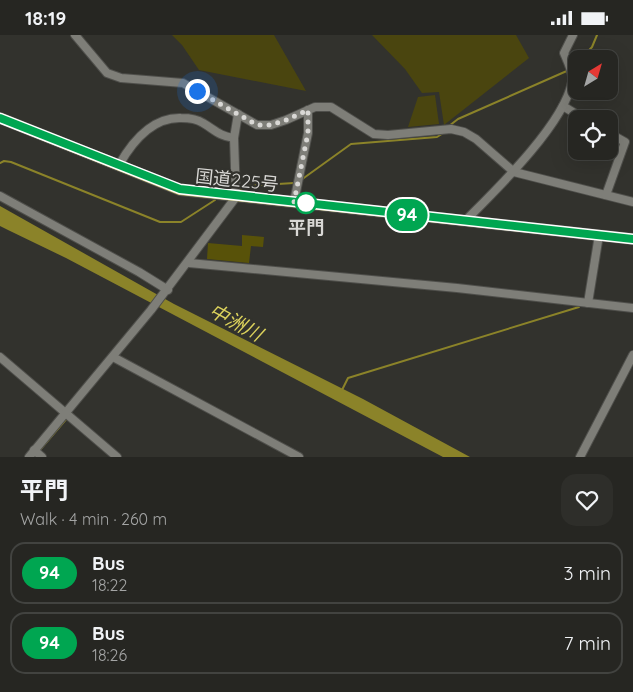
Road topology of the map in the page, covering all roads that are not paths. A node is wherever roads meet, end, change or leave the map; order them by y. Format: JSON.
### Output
{"nodes":[{"id":1,"x":75,"y":35,"type":"edge"},
{"id":2,"x":573,"y":35,"type":"edge"},
{"id":3,"x":563,"y":106,"type":"junction"},
{"id":4,"x":308,"y":110,"type":"junction"},
{"id":5,"x":569,"y":110,"type":"edge"},
{"id":6,"x":238,"y":114,"type":"junction"},
{"id":7,"x":0,"y":118,"type":"edge"},
{"id":8,"x":234,"y":138,"type":"junction"},
{"id":9,"x":618,"y":138,"type":"edge"},
{"id":10,"x":119,"y":165,"type":"junction"},
{"id":11,"x":514,"y":171,"type":"junction"},
{"id":12,"x":606,"y":195,"type":"junction"},
{"id":13,"x":0,"y":196,"type":"edge"},
{"id":14,"x":236,"y":197,"type":"junction"},
{"id":15,"x":294,"y":202,"type":"junction"},
{"id":16,"x":633,"y":202,"type":"edge"},
{"id":17,"x":466,"y":220,"type":"junction"},
{"id":18,"x":599,"y":235,"type":"junction"},
{"id":19,"x":633,"y":239,"type":"edge"},
{"id":20,"x":189,"y":263,"type":"junction"},
{"id":21,"x":167,"y":291,"type":"junction"},
{"id":22,"x":588,"y":303,"type":"junction"},
{"id":23,"x":633,"y":308,"type":"edge"},
{"id":24,"x":633,"y":355,"type":"edge"},
{"id":25,"x":0,"y":357,"type":"edge"},
{"id":26,"x":113,"y":357,"type":"junction"},
{"id":27,"x":68,"y":413,"type":"junction"},
{"id":28,"x":38,"y":453,"type":"edge"},
{"id":29,"x":29,"y":457,"type":"edge"},
{"id":30,"x":117,"y":457,"type":"edge"},
{"id":31,"x":299,"y":457,"type":"edge"},
{"id":32,"x":580,"y":457,"type":"edge"}],
"edges":[{"from":1,"to":6,"type":"street"},
{"from":2,"to":3,"type":"street"},
{"from":3,"to":5,"type":"street"},
{"from":3,"to":11,"type":"street"},
{"from":4,"to":6,"type":"street"},
{"from":4,"to":11,"type":"street"},
{"from":4,"to":15,"type":"street"},
{"from":6,"to":8,"type":"street"},
{"from":7,"to":10,"type":"highway","name":"国道225号"},
{"from":8,"to":10,"type":"street"},
{"from":8,"to":14,"type":"street"},
{"from":9,"to":12,"type":"street"},
{"from":10,"to":14,"type":"highway","name":"国道225号"},
{"from":11,"to":12,"type":"street"},
{"from":11,"to":17,"type":"street"},
{"from":12,"to":16,"type":"street"},
{"from":13,"to":21,"type":"street"},
{"from":14,"to":15,"type":"highway","name":"国道225号"},
{"from":14,"to":20,"type":"street"},
{"from":15,"to":17,"type":"highway","name":"国道225号"},
{"from":17,"to":18,"type":"highway","name":"国道225号"},
{"from":18,"to":19,"type":"highway","name":"国道225号"},
{"from":18,"to":22,"type":"street"},
{"from":20,"to":21,"type":"street"},
{"from":20,"to":22,"type":"street"},
{"from":21,"to":26,"type":"street"},
{"from":22,"to":23,"type":"street"},
{"from":24,"to":32,"type":"street"},
{"from":25,"to":27,"type":"street"},
{"from":26,"to":27,"type":"street"},
{"from":26,"to":31,"type":"street"},
{"from":27,"to":28,"type":"street"},
{"from":27,"to":30,"type":"street"},
{"from":28,"to":29,"type":"street"}]}
